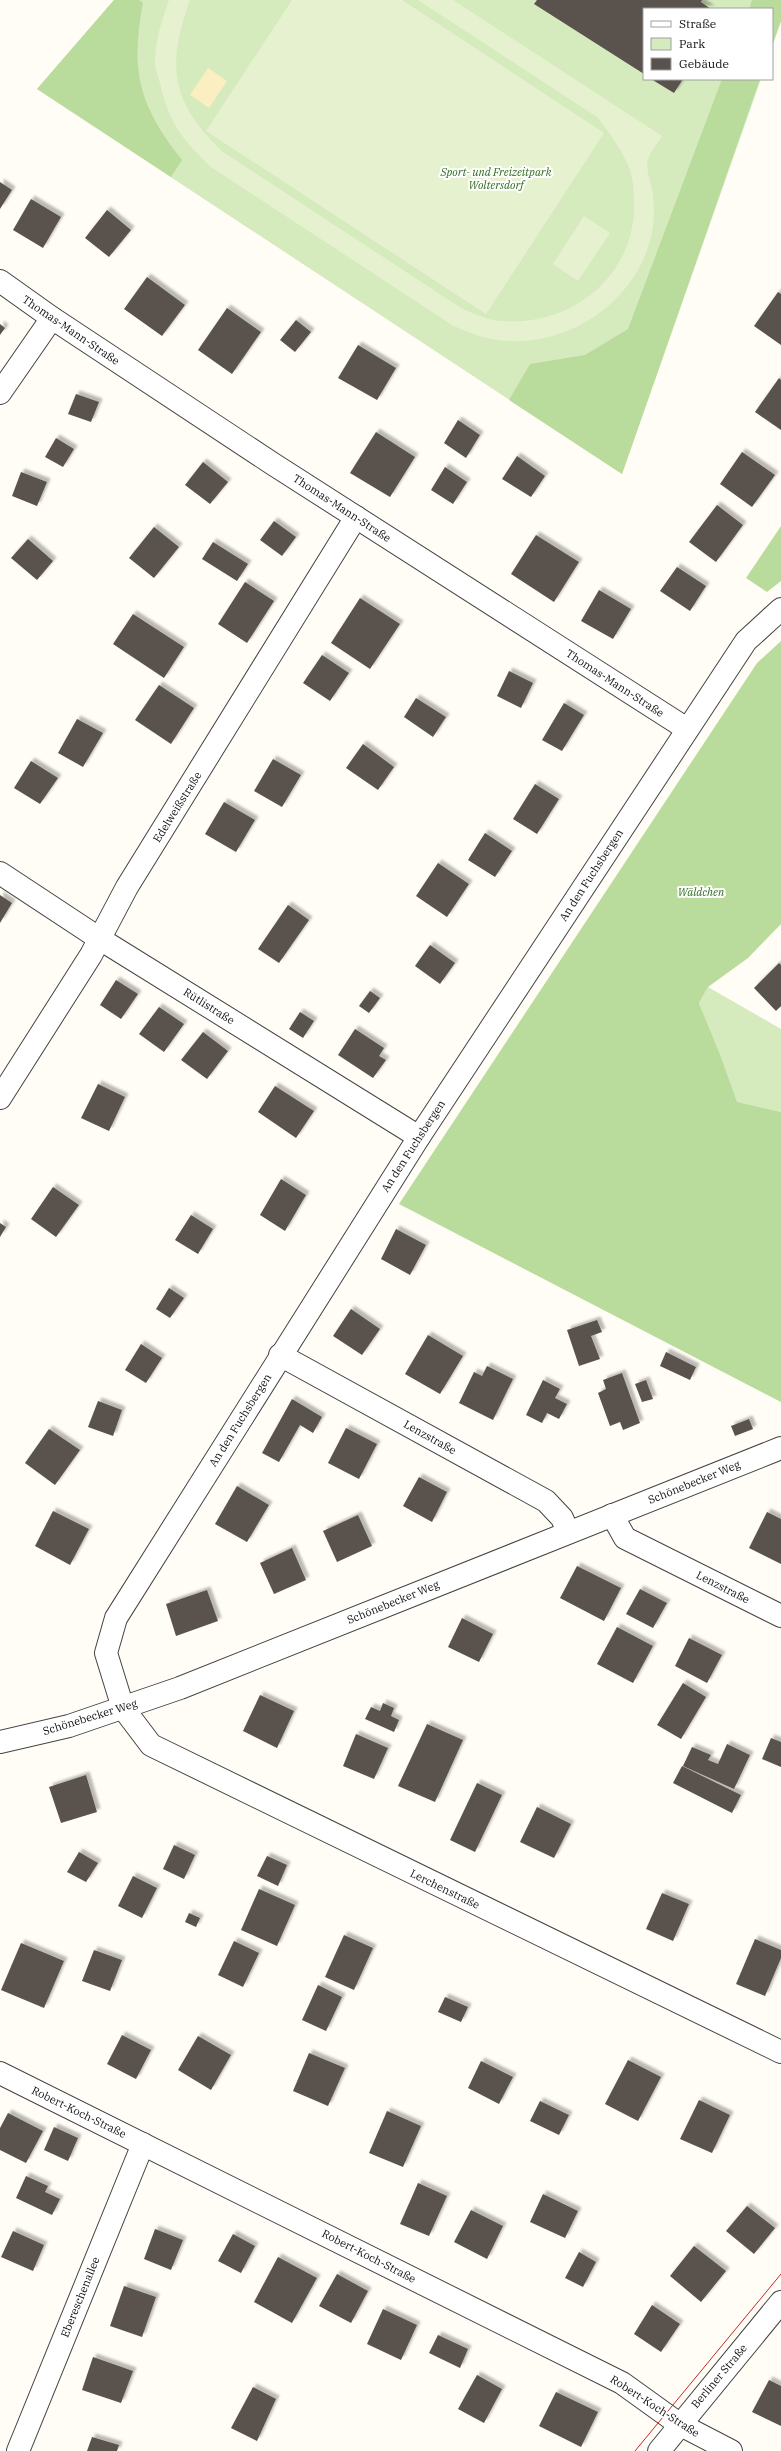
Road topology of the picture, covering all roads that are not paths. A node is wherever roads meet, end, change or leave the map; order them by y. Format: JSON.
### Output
{"nodes":[{"id":1,"x":0,"y":281,"type":"edge"},
{"id":2,"x":52,"y":318,"type":"junction"},
{"id":3,"x":0,"y":393,"type":"edge"},
{"id":4,"x":356,"y":517,"type":"junction"},
{"id":5,"x":781,"y":609,"type":"edge"},
{"id":6,"x":687,"y":729,"type":"junction"},
{"id":7,"x":0,"y":873,"type":"edge"},
{"id":8,"x":100,"y":939,"type":"junction"},
{"id":9,"x":0,"y":1098,"type":"edge"},
{"id":10,"x":419,"y":1137,"type":"junction"},
{"id":11,"x":280,"y":1355,"type":"junction"},
{"id":12,"x":781,"y":1448,"type":"edge"},
{"id":13,"x":612,"y":1515,"type":"junction"},
{"id":14,"x":568,"y":1532,"type":"junction"},
{"id":15,"x":781,"y":1616,"type":"edge"},
{"id":16,"x":122,"y":1708,"type":"junction"},
{"id":17,"x":0,"y":1742,"type":"edge"},
{"id":18,"x":781,"y":2052,"type":"edge"},
{"id":19,"x":0,"y":2073,"type":"edge"},
{"id":20,"x":143,"y":2144,"type":"junction"},
{"id":21,"x":781,"y":2302,"type":"edge"},
{"id":22,"x":679,"y":2424,"type":"junction"},
{"id":23,"x":18,"y":2451,"type":"edge"},
{"id":24,"x":659,"y":2451,"type":"edge"},
{"id":25,"x":731,"y":2451,"type":"edge"}],
"edges":[{"from":1,"to":2,"type":"street","name":"Thomas-Mann-Straße"},
{"from":2,"to":3,"type":"street"},
{"from":2,"to":4,"type":"street","name":"Thomas-Mann-Straße"},
{"from":4,"to":6,"type":"street","name":"Thomas-Mann-Straße"},
{"from":4,"to":8,"type":"street","name":"Edelweißstraße"},
{"from":5,"to":6,"type":"street","name":"An den Fuchsbergen"},
{"from":6,"to":10,"type":"street","name":"An den Fuchsbergen"},
{"from":7,"to":8,"type":"street","name":"Rütlistraße"},
{"from":8,"to":9,"type":"street","name":"Edelweißstraße"},
{"from":8,"to":10,"type":"street","name":"Rütlistraße"},
{"from":10,"to":11,"type":"street","name":"An den Fuchsbergen"},
{"from":11,"to":14,"type":"street","name":"Lenzstraße"},
{"from":11,"to":16,"type":"street","name":"An den Fuchsbergen"},
{"from":12,"to":13,"type":"street","name":"Schönebecker Weg"},
{"from":13,"to":14,"type":"street","name":"Schönebecker Weg"},
{"from":13,"to":15,"type":"street","name":"Lenzstraße"},
{"from":14,"to":16,"type":"street","name":"Schönebecker Weg"},
{"from":16,"to":17,"type":"street","name":"Schönebecker Weg"},
{"from":16,"to":18,"type":"street","name":"Lerchenstraße"},
{"from":19,"to":20,"type":"street","name":"Robert-Koch-Straße"},
{"from":20,"to":22,"type":"street","name":"Robert-Koch-Straße"},
{"from":20,"to":23,"type":"street","name":"Ebereschenallee"},
{"from":21,"to":22,"type":"street","name":"Berliner Straße"},
{"from":22,"to":24,"type":"street","name":"Berliner Straße"},
{"from":22,"to":25,"type":"street","name":"Robert-Koch-Straße"}]}
